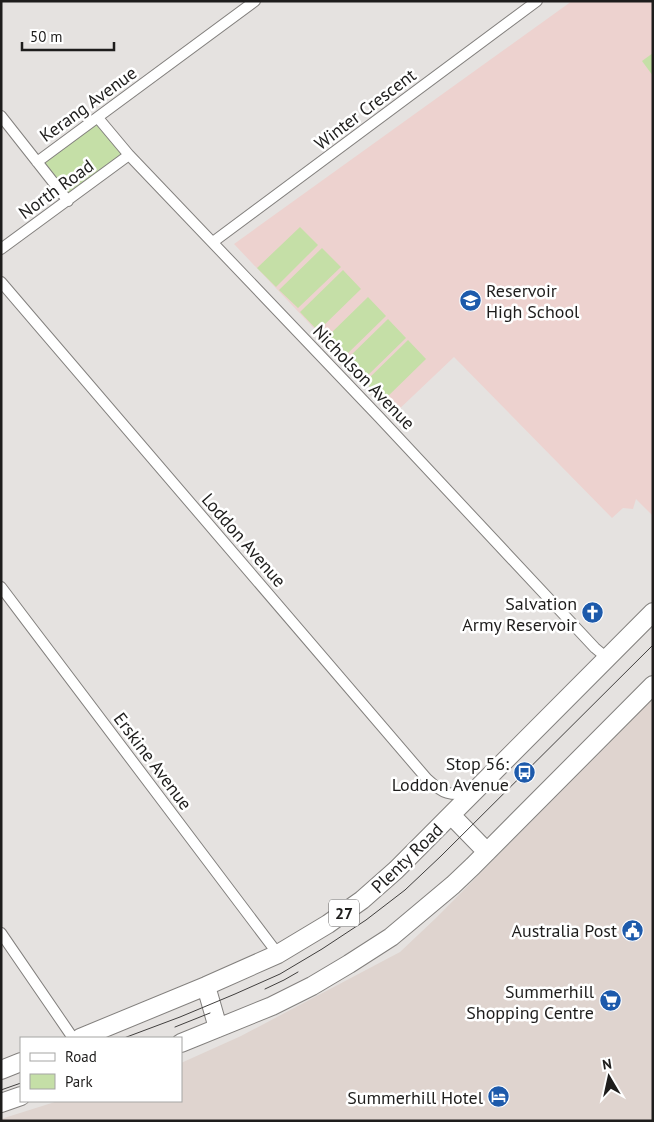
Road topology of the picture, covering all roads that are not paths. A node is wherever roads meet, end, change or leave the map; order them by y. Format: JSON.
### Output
{"nodes":[{"id":1,"x":254,"y":1,"type":"edge"},
{"id":2,"x":537,"y":1,"type":"edge"},
{"id":3,"x":1,"y":116,"type":"edge"},
{"id":4,"x":98,"y":118,"type":"junction"},
{"id":5,"x":129,"y":155,"type":"junction"},
{"id":6,"x":37,"y":162,"type":"junction"},
{"id":7,"x":68,"y":201,"type":"junction"},
{"id":8,"x":213,"y":242,"type":"junction"},
{"id":9,"x":1,"y":249,"type":"edge"},
{"id":10,"x":1,"y":282,"type":"edge"},
{"id":11,"x":1,"y":587,"type":"edge"},
{"id":12,"x":653,"y":612,"type":"edge"},
{"id":13,"x":607,"y":658,"type":"junction"},
{"id":14,"x":653,"y":685,"type":"edge"},
{"id":15,"x":474,"y":792,"type":"junction"},
{"id":16,"x":451,"y":815,"type":"junction"},
{"id":17,"x":487,"y":852,"type":"junction"},
{"id":18,"x":1,"y":933,"type":"edge"},
{"id":19,"x":278,"y":954,"type":"junction"},
{"id":20,"x":206,"y":986,"type":"junction"},
{"id":21,"x":218,"y":1028,"type":"junction"},
{"id":22,"x":72,"y":1037,"type":"edge"},
{"id":23,"x":82,"y":1037,"type":"edge"},
{"id":24,"x":182,"y":1043,"type":"edge"},
{"id":25,"x":20,"y":1062,"type":"edge"},
{"id":26,"x":1,"y":1070,"type":"edge"},
{"id":27,"x":20,"y":1096,"type":"edge"},
{"id":28,"x":1,"y":1103,"type":"edge"}],
"edges":[{"from":1,"to":4,"type":"street","name":"Kerang Avenue"},
{"from":2,"to":8,"type":"street","name":"Winter Crescent"},
{"from":3,"to":6,"type":"street"},
{"from":4,"to":5,"type":"street","name":"Nicholson Avenue"},
{"from":4,"to":6,"type":"street","name":"Kerang Avenue"},
{"from":5,"to":7,"type":"street","name":"North Road"},
{"from":5,"to":8,"type":"street","name":"Nicholson Avenue"},
{"from":6,"to":7,"type":"street"},
{"from":7,"to":9,"type":"street","name":"North Road"},
{"from":8,"to":13,"type":"street","name":"Nicholson Avenue"},
{"from":10,"to":15,"type":"street","name":"Loddon Avenue"},
{"from":11,"to":19,"type":"street","name":"Erskine Avenue"},
{"from":12,"to":13,"type":"highway","name":"Plenty Road","number":"27"},
{"from":13,"to":15,"type":"highway","name":"Plenty Road","number":"27"},
{"from":14,"to":17,"type":"highway"},
{"from":15,"to":16,"type":"highway","name":"Plenty Road","number":"27"},
{"from":16,"to":17,"type":"highway"},
{"from":16,"to":19,"type":"highway","name":"Plenty Road","number":"27"},
{"from":17,"to":21,"type":"highway"},
{"from":18,"to":22,"type":"street"},
{"from":19,"to":20,"type":"highway","name":"Plenty Road","number":"27"},
{"from":20,"to":21,"type":"highway"},
{"from":20,"to":23,"type":"highway","name":"Plenty Road","number":"27"},
{"from":21,"to":24,"type":"highway"},
{"from":25,"to":26,"type":"highway"},
{"from":27,"to":28,"type":"highway"}]}
